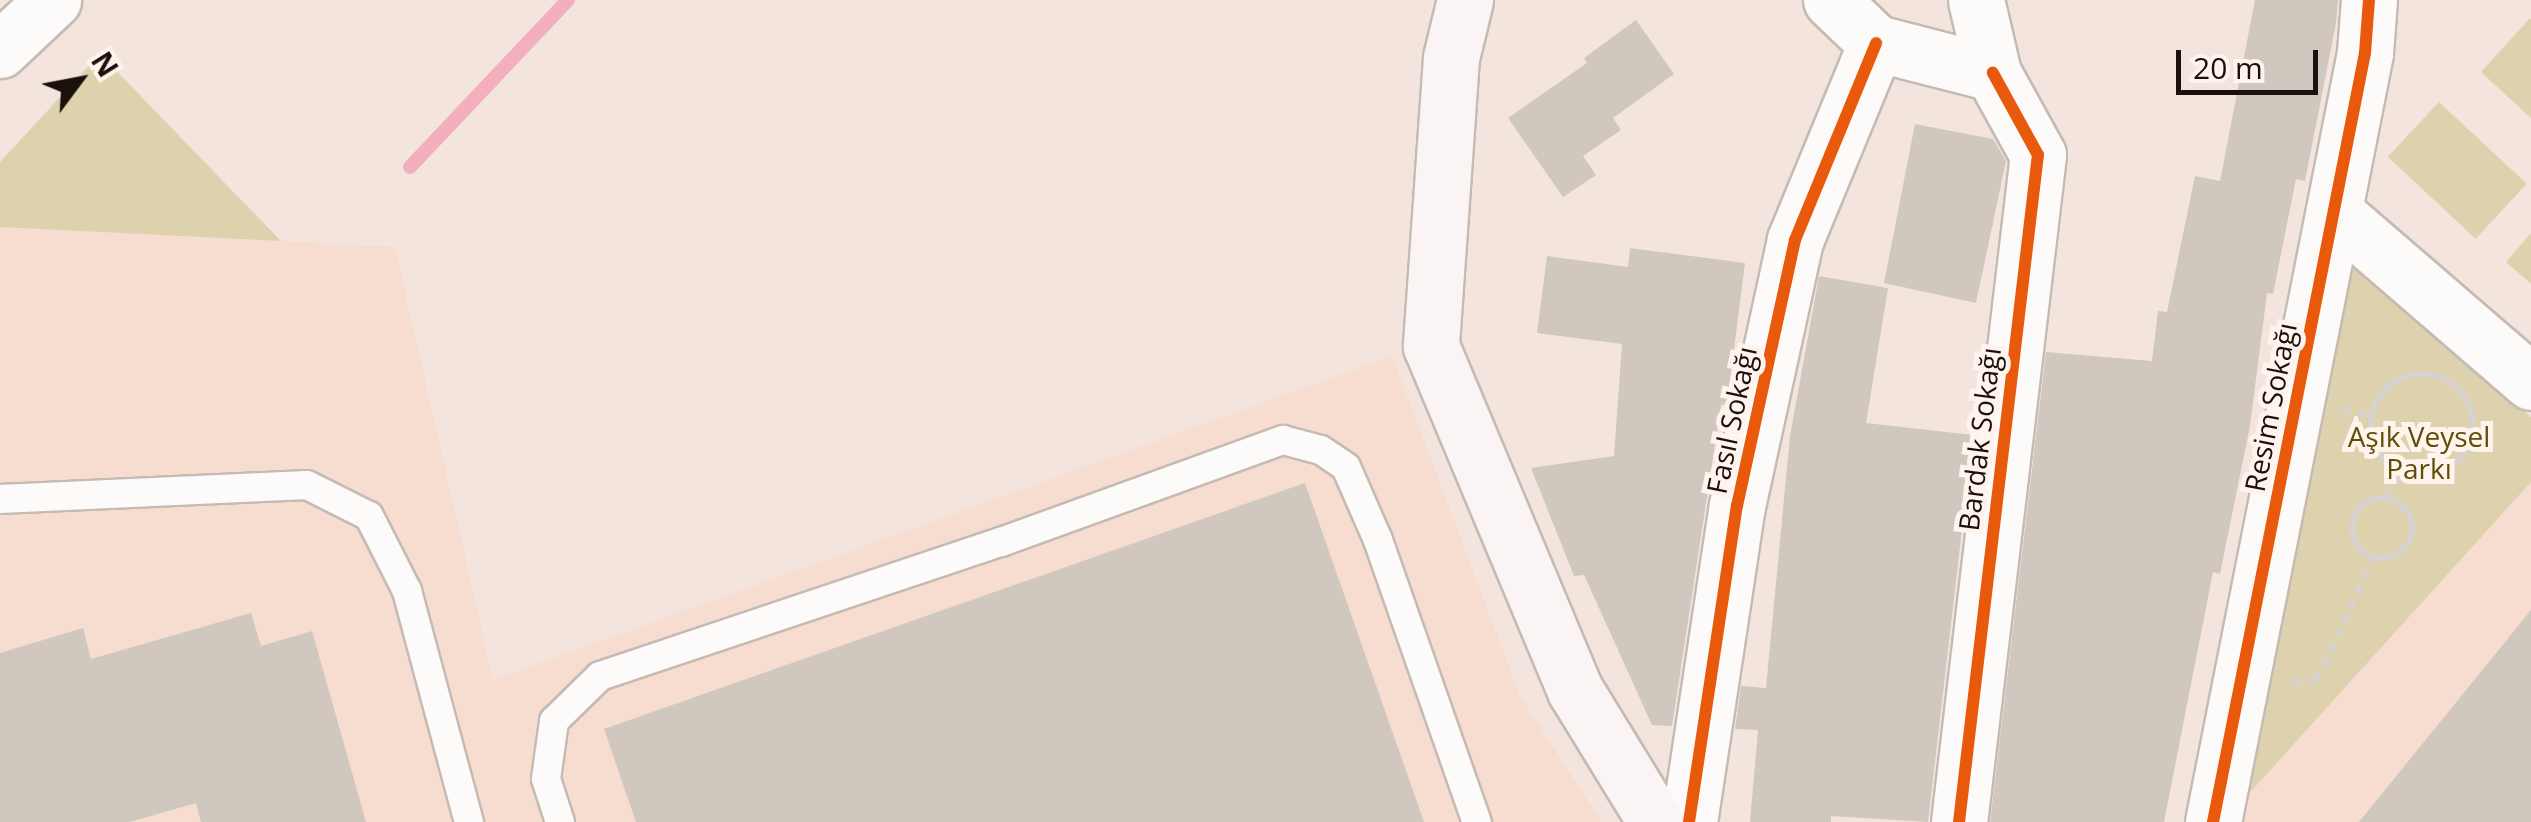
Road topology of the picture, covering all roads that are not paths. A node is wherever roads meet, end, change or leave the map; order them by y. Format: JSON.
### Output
{"nodes":[{"id":1,"x":53,"y":0,"type":"edge"},
{"id":2,"x":1464,"y":0,"type":"edge"},
{"id":3,"x":1831,"y":0,"type":"edge"},
{"id":4,"x":1976,"y":0,"type":"edge"},
{"id":5,"x":2368,"y":0,"type":"edge"},
{"id":6,"x":1876,"y":42,"type":"junction"},
{"id":7,"x":0,"y":50,"type":"edge"},
{"id":8,"x":1993,"y":73,"type":"junction"},
{"id":9,"x":2334,"y":212,"type":"junction"},
{"id":10,"x":2531,"y":382,"type":"edge"},
{"id":11,"x":0,"y":498,"type":"edge"},
{"id":12,"x":469,"y":822,"type":"edge"},
{"id":13,"x":560,"y":822,"type":"edge"},
{"id":14,"x":1477,"y":822,"type":"edge"},
{"id":15,"x":1656,"y":822,"type":"edge"},
{"id":16,"x":1689,"y":822,"type":"edge"},
{"id":17,"x":1959,"y":822,"type":"edge"},
{"id":18,"x":2213,"y":822,"type":"edge"}],
"edges":[{"from":1,"to":7,"type":"street"},
{"from":2,"to":15,"type":"main road"},
{"from":3,"to":6,"type":"street"},
{"from":4,"to":8,"type":"street","name":"Bardak Sokağı"},
{"from":5,"to":9,"type":"street","name":"Resim Sokağı"},
{"from":6,"to":8,"type":"street"},
{"from":6,"to":16,"type":"street","name":"Fasıl Sokağı"},
{"from":8,"to":17,"type":"street","name":"Bardak Sokağı"},
{"from":9,"to":10,"type":"street"},
{"from":9,"to":18,"type":"street","name":"Resim Sokağı"},
{"from":11,"to":12,"type":"lane"},
{"from":13,"to":14,"type":"lane"}]}
